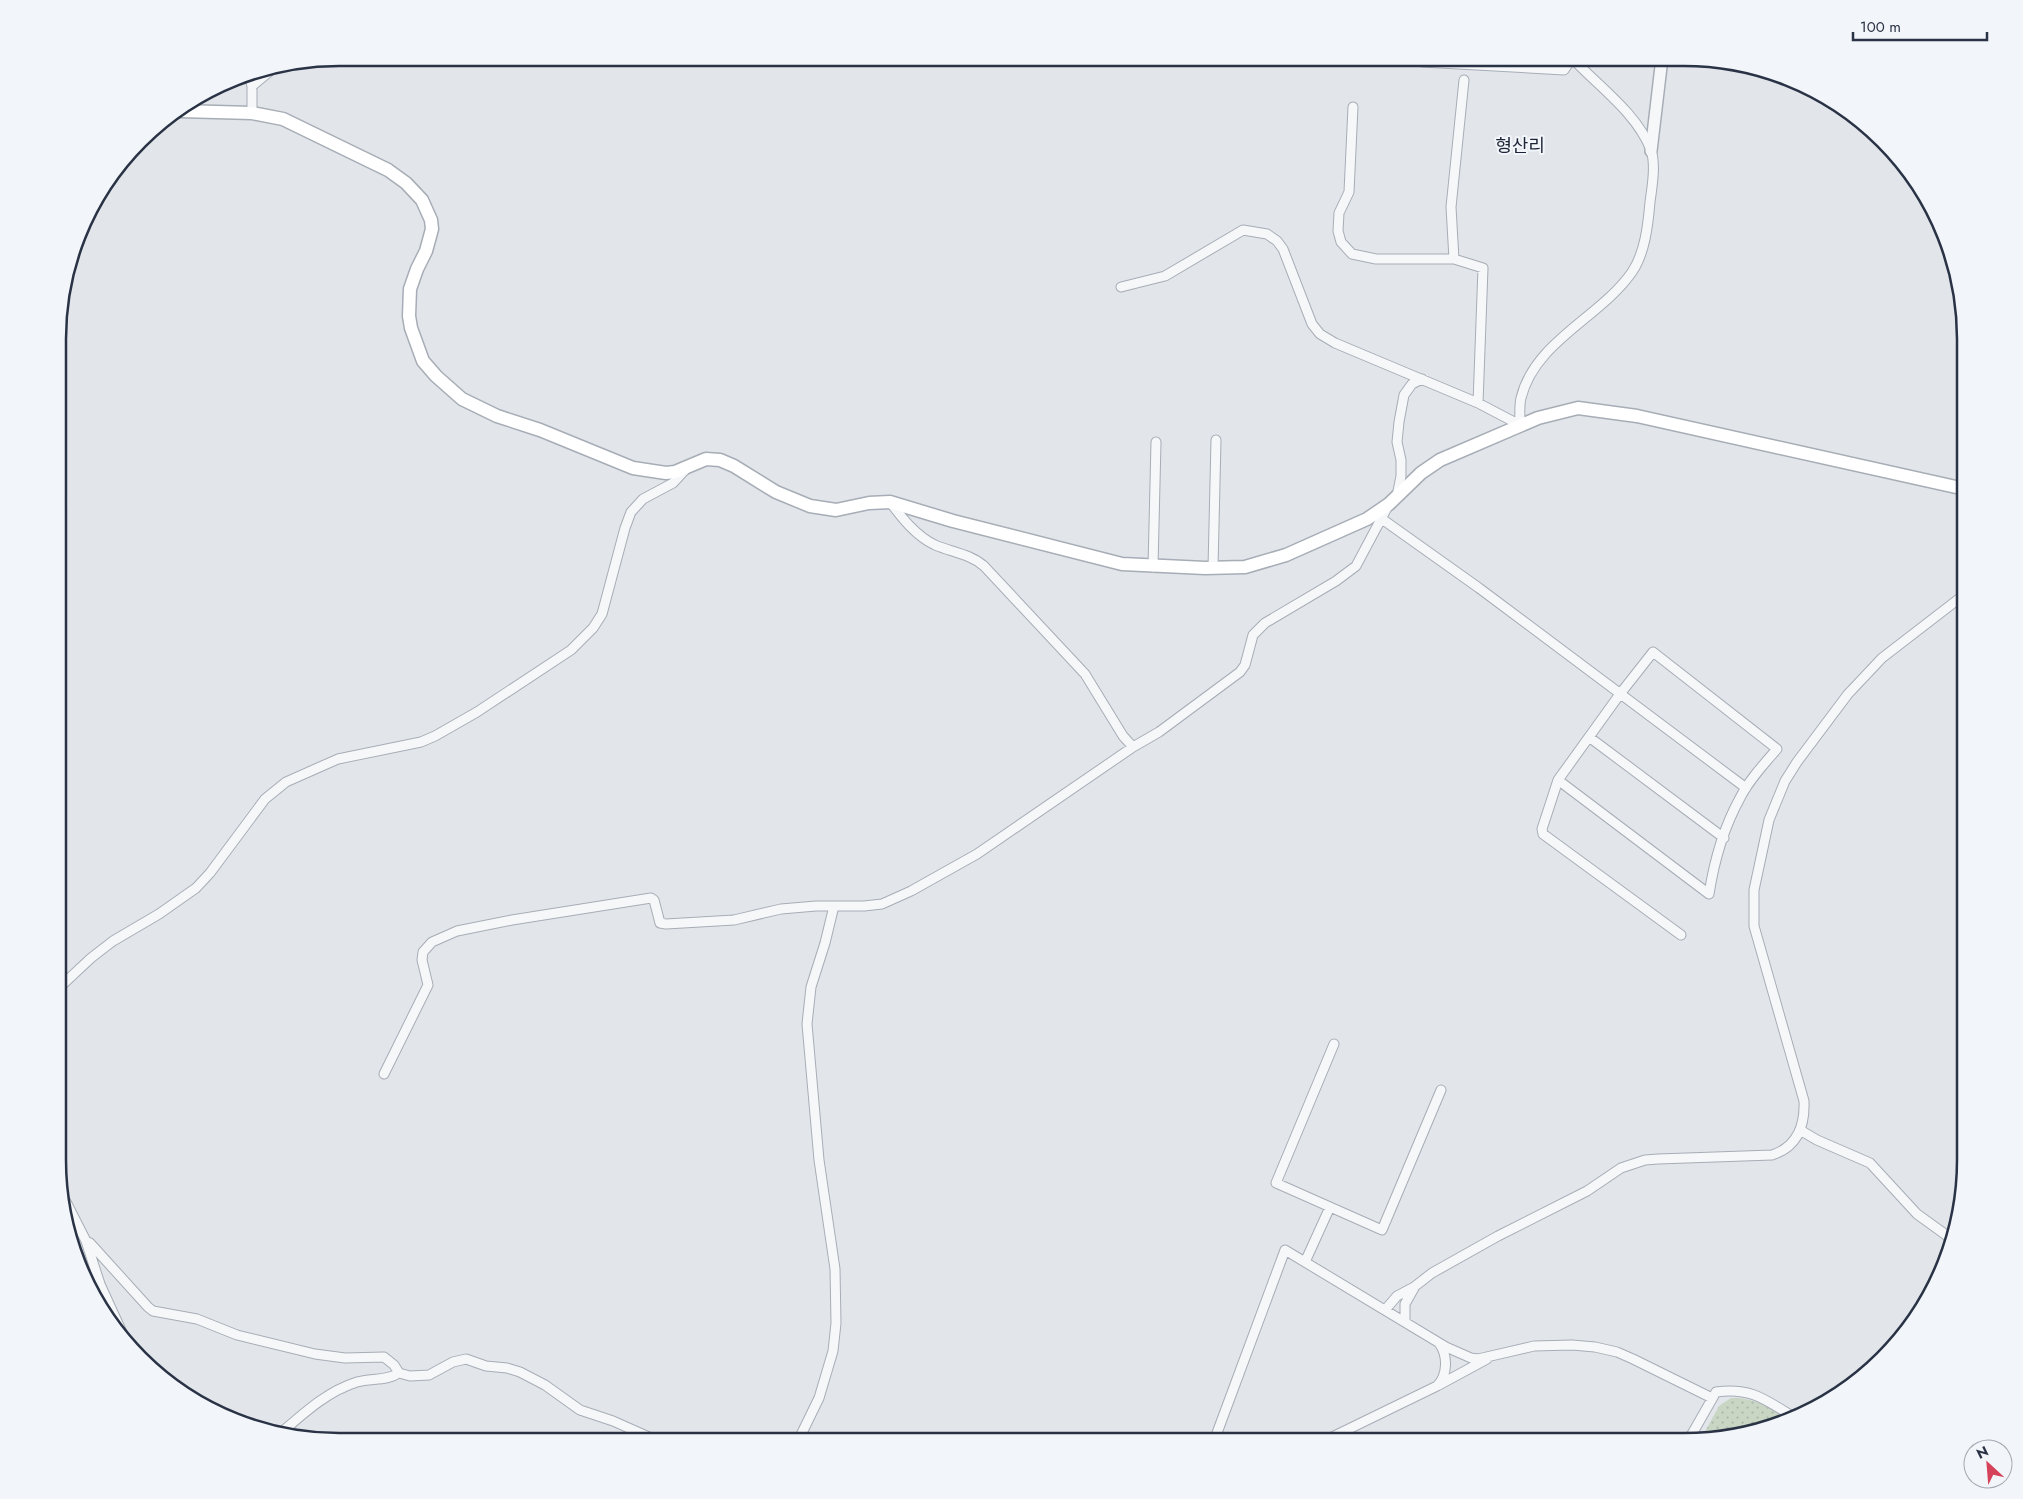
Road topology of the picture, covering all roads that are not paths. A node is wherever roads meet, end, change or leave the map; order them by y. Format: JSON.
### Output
{"nodes":[{"id":1,"x":1493,"y":66,"type":"edge"},
{"id":2,"x":1567,"y":66,"type":"edge"},
{"id":3,"x":1579,"y":66,"type":"edge"},
{"id":4,"x":1661,"y":66,"type":"edge"},
{"id":5,"x":261,"y":78,"type":"edge"},
{"id":6,"x":1464,"y":80,"type":"dead end"},
{"id":7,"x":251,"y":81,"type":"edge"},
{"id":8,"x":252,"y":86,"type":"junction"},
{"id":9,"x":1354,"y":107,"type":"dead end"},
{"id":10,"x":189,"y":111,"type":"edge"},
{"id":11,"x":252,"y":113,"type":"junction"},
{"id":12,"x":1651,"y":150,"type":"junction"},
{"id":13,"x":1454,"y":260,"type":"junction"},
{"id":14,"x":1121,"y":287,"type":"dead end"},
{"id":15,"x":1422,"y":379,"type":"junction"},
{"id":16,"x":1478,"y":403,"type":"junction"},
{"id":17,"x":1520,"y":425,"type":"junction"},
{"id":18,"x":1216,"y":440,"type":"dead end"},
{"id":19,"x":1156,"y":442,"type":"dead end"},
{"id":20,"x":687,"y":467,"type":"junction"},
{"id":21,"x":1957,"y":487,"type":"edge"},
{"id":22,"x":1393,"y":500,"type":"junction"},
{"id":23,"x":890,"y":502,"type":"junction"},
{"id":24,"x":1382,"y":519,"type":"junction"},
{"id":25,"x":1153,"y":567,"type":"junction"},
{"id":26,"x":1214,"y":568,"type":"junction"},
{"id":27,"x":1957,"y":600,"type":"edge"},
{"id":28,"x":1620,"y":694,"type":"junction"},
{"id":29,"x":1589,"y":737,"type":"junction"},
{"id":30,"x":1134,"y":747,"type":"junction"},
{"id":31,"x":1558,"y":780,"type":"junction"},
{"id":32,"x":1746,"y":788,"type":"junction"},
{"id":33,"x":1724,"y":838,"type":"junction"},
{"id":34,"x":834,"y":906,"type":"junction"},
{"id":35,"x":1681,"y":935,"type":"dead end"},
{"id":36,"x":66,"y":981,"type":"edge"},
{"id":37,"x":1334,"y":1044,"type":"dead end"},
{"id":38,"x":384,"y":1074,"type":"dead end"},
{"id":39,"x":1441,"y":1090,"type":"dead end"},
{"id":40,"x":1800,"y":1130,"type":"junction"},
{"id":41,"x":1330,"y":1207,"type":"junction"},
{"id":42,"x":72,"y":1214,"type":"edge"},
{"id":43,"x":1946,"y":1235,"type":"edge"},
{"id":44,"x":86,"y":1241,"type":"junction"},
{"id":45,"x":1305,"y":1262,"type":"junction"},
{"id":46,"x":1414,"y":1287,"type":"junction"},
{"id":47,"x":1385,"y":1310,"type":"junction"},
{"id":48,"x":113,"y":1312,"type":"edge"},
{"id":49,"x":1405,"y":1322,"type":"junction"},
{"id":50,"x":1439,"y":1342,"type":"junction"},
{"id":51,"x":1492,"y":1356,"type":"junction"},
{"id":52,"x":399,"y":1373,"type":"junction"},
{"id":53,"x":1437,"y":1386,"type":"junction"},
{"id":54,"x":1712,"y":1398,"type":"junction"},
{"id":55,"x":1786,"y":1413,"type":"edge"},
{"id":56,"x":288,"y":1427,"type":"edge"},
{"id":57,"x":1693,"y":1432,"type":"edge"},
{"id":58,"x":640,"y":1433,"type":"edge"},
{"id":59,"x":802,"y":1433,"type":"edge"},
{"id":60,"x":1217,"y":1433,"type":"edge"},
{"id":61,"x":1340,"y":1433,"type":"edge"}],
"edges":[{"from":1,"to":2,"type":"street"},
{"from":3,"to":12,"type":"street"},
{"from":4,"to":12,"type":"street"},
{"from":5,"to":8,"type":"street"},
{"from":6,"to":13,"type":"street"},
{"from":7,"to":8,"type":"street"},
{"from":8,"to":11,"type":"street"},
{"from":9,"to":13,"type":"street"},
{"from":10,"to":11,"type":"main road"},
{"from":11,"to":20,"type":"main road"},
{"from":12,"to":17,"type":"street"},
{"from":13,"to":16,"type":"street"},
{"from":14,"to":15,"type":"street"},
{"from":15,"to":16,"type":"street"},
{"from":15,"to":22,"type":"street"},
{"from":16,"to":17,"type":"street"},
{"from":17,"to":21,"type":"main road"},
{"from":17,"to":22,"type":"main road"},
{"from":18,"to":26,"type":"street"},
{"from":19,"to":25,"type":"street"},
{"from":20,"to":23,"type":"main road"},
{"from":20,"to":36,"type":"street"},
{"from":22,"to":24,"type":"street"},
{"from":22,"to":26,"type":"main road"},
{"from":23,"to":25,"type":"main road"},
{"from":23,"to":30,"type":"street"},
{"from":24,"to":28,"type":"street"},
{"from":24,"to":30,"type":"street"},
{"from":25,"to":26,"type":"main road"},
{"from":27,"to":40,"type":"street"},
{"from":28,"to":29,"type":"street"},
{"from":28,"to":32,"type":"street"},
{"from":28,"to":32,"type":"street"},
{"from":29,"to":31,"type":"street"},
{"from":29,"to":33,"type":"street"},
{"from":30,"to":34,"type":"street"},
{"from":31,"to":33,"type":"street"},
{"from":31,"to":35,"type":"street"},
{"from":32,"to":33,"type":"street"},
{"from":34,"to":38,"type":"street"},
{"from":34,"to":59,"type":"street"},
{"from":37,"to":41,"type":"street"},
{"from":39,"to":41,"type":"street"},
{"from":40,"to":43,"type":"street"},
{"from":40,"to":46,"type":"street"},
{"from":41,"to":45,"type":"street"},
{"from":42,"to":44,"type":"street"},
{"from":44,"to":48,"type":"street"},
{"from":44,"to":52,"type":"street"},
{"from":45,"to":47,"type":"street"},
{"from":45,"to":60,"type":"street"},
{"from":46,"to":47,"type":"street"},
{"from":46,"to":49,"type":"street"},
{"from":47,"to":49,"type":"street"},
{"from":49,"to":50,"type":"street"},
{"from":50,"to":51,"type":"street"},
{"from":50,"to":53,"type":"street"},
{"from":51,"to":53,"type":"street"},
{"from":51,"to":54,"type":"street"},
{"from":52,"to":56,"type":"street"},
{"from":52,"to":58,"type":"street"},
{"from":53,"to":61,"type":"street"},
{"from":54,"to":55,"type":"street"},
{"from":54,"to":57,"type":"street"}]}
